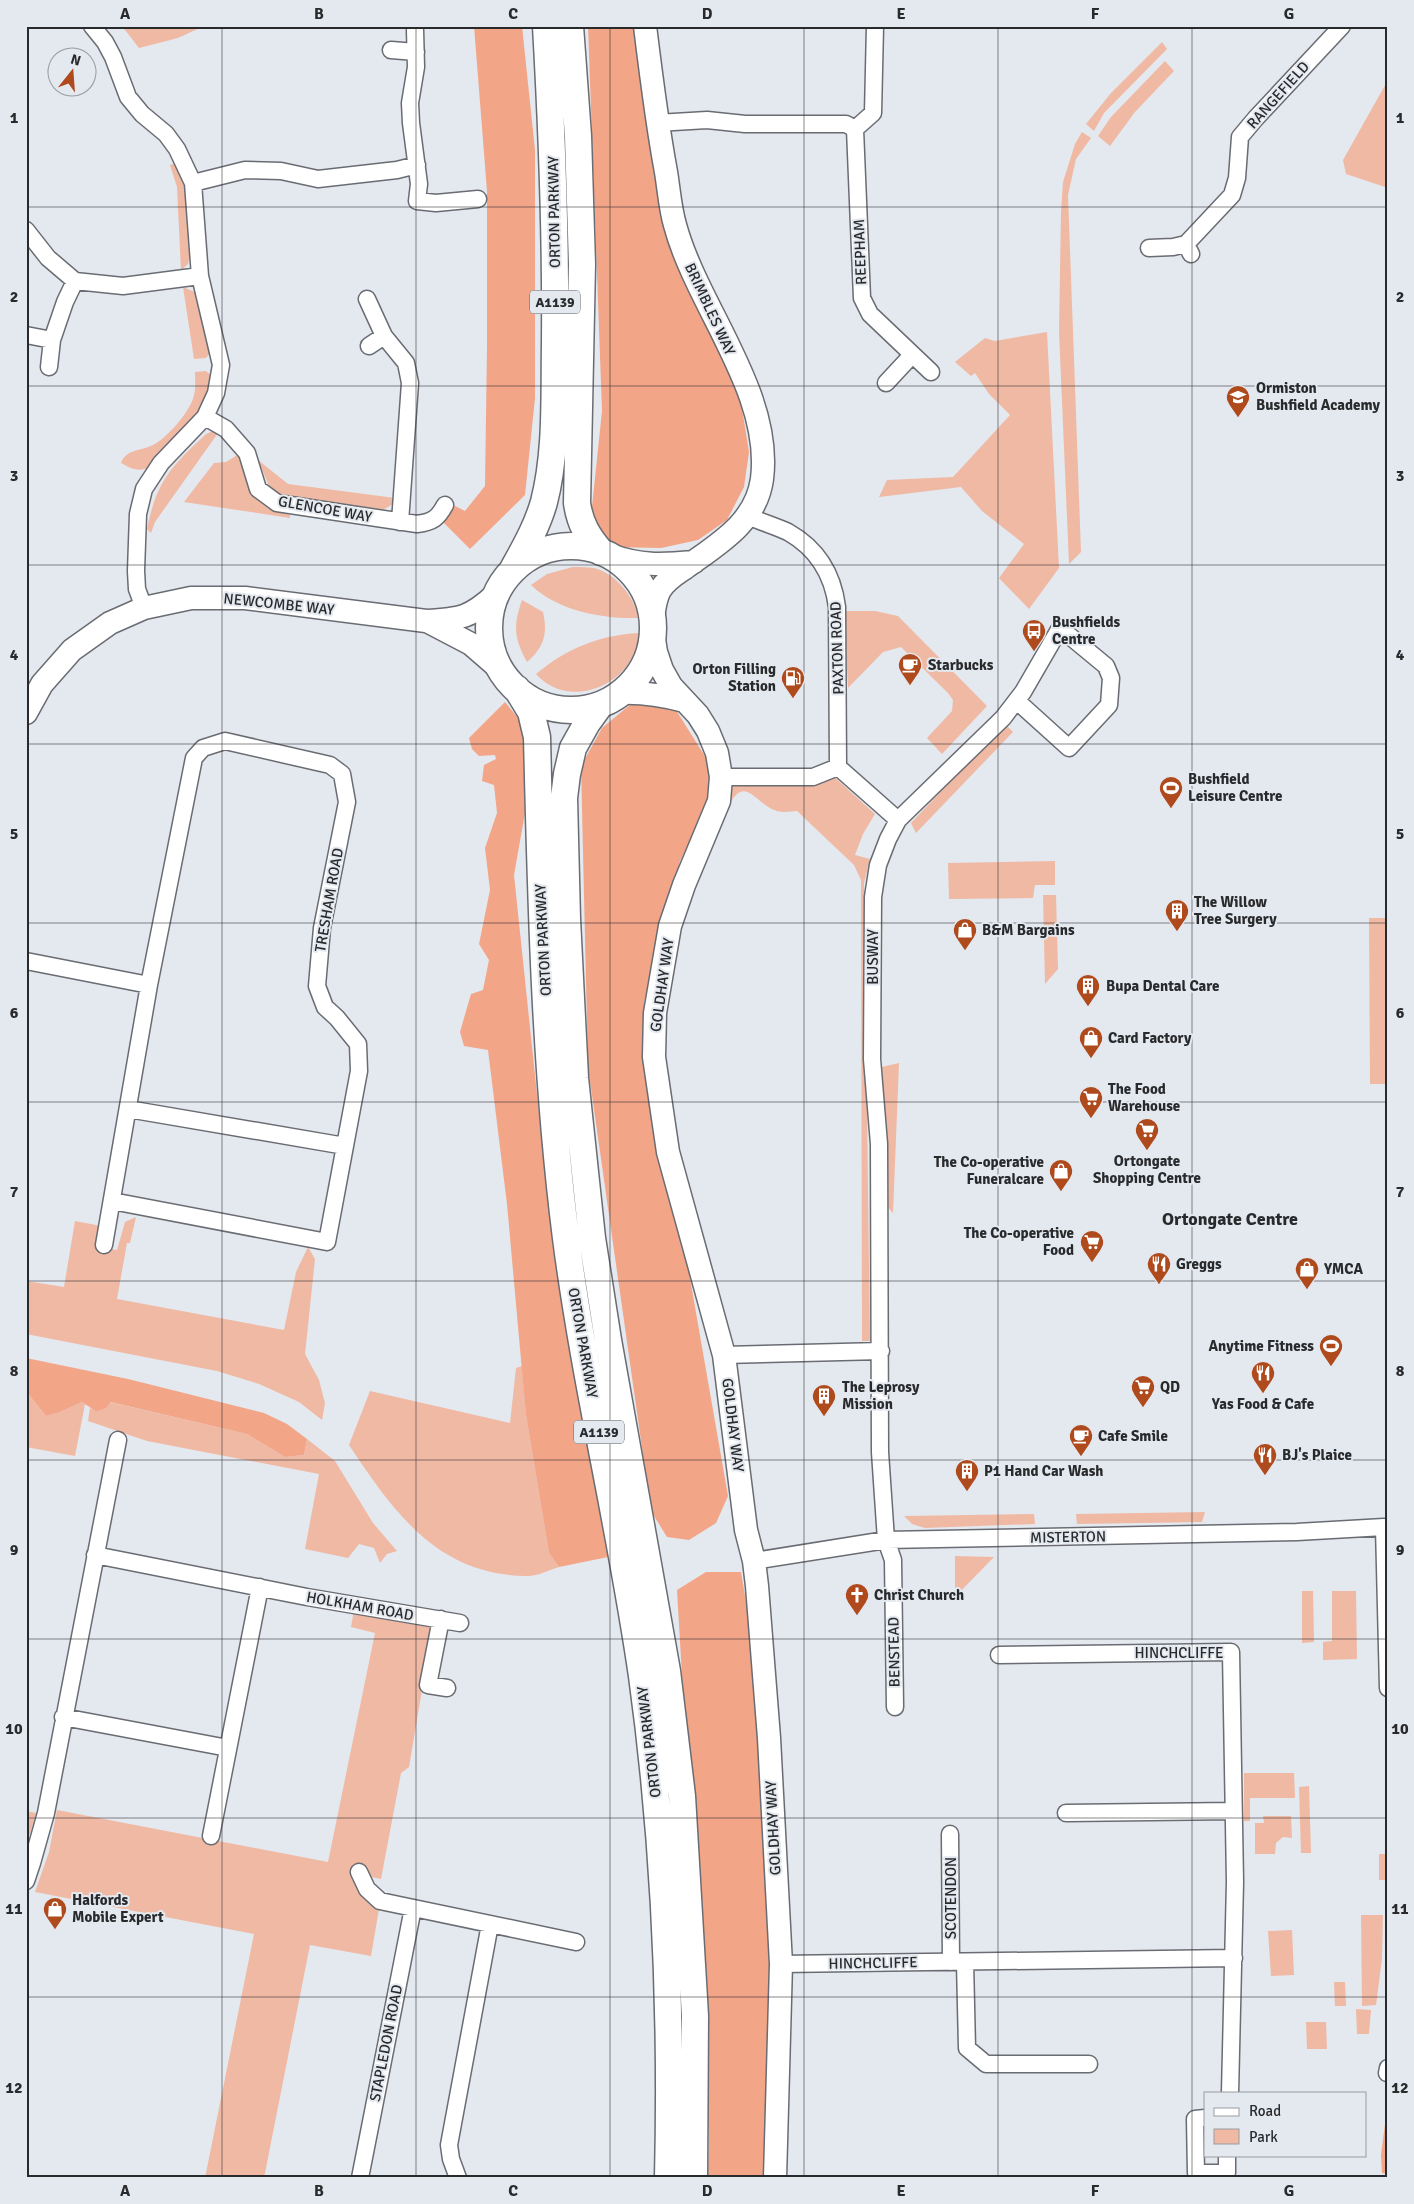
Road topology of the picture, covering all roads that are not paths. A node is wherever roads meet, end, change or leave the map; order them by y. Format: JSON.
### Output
{"nodes":[{"id":1,"x":92,"y":26,"type":"edge"},
{"id":2,"x":546,"y":26,"type":"edge"},
{"id":3,"x":570,"y":26,"type":"edge"},
{"id":4,"x":645,"y":26,"type":"edge"},
{"id":5,"x":875,"y":26,"type":"edge"},
{"id":6,"x":1342,"y":26,"type":"edge"},
{"id":7,"x":415,"y":30,"type":"dead end"},
{"id":8,"x":392,"y":50,"type":"dead end"},
{"id":9,"x":416,"y":52,"type":"junction"},
{"id":10,"x":657,"y":123,"type":"junction"},
{"id":11,"x":855,"y":129,"type":"junction"},
{"id":12,"x":417,"y":165,"type":"junction"},
{"id":13,"x":193,"y":183,"type":"junction"},
{"id":14,"x":478,"y":199,"type":"dead end"},
{"id":15,"x":26,"y":230,"type":"edge"},
{"id":16,"x":1149,"y":248,"type":"dead end"},
{"id":17,"x":200,"y":276,"type":"junction"},
{"id":18,"x":75,"y":281,"type":"junction"},
{"id":19,"x":367,"y":299,"type":"dead end"},
{"id":20,"x":26,"y":335,"type":"edge"},
{"id":21,"x":384,"y":336,"type":"junction"},
{"id":22,"x":52,"y":340,"type":"junction"},
{"id":23,"x":369,"y":346,"type":"dead end"},
{"id":24,"x":912,"y":355,"type":"junction"},
{"id":25,"x":48,"y":367,"type":"dead end"},
{"id":26,"x":931,"y":372,"type":"dead end"},
{"id":27,"x":886,"y":383,"type":"dead end"},
{"id":28,"x":205,"y":417,"type":"junction"},
{"id":29,"x":445,"y":505,"type":"dead end"},
{"id":30,"x":748,"y":516,"type":"junction"},
{"id":31,"x":400,"y":522,"type":"junction"},
{"id":32,"x":605,"y":553,"type":"junction"},
{"id":33,"x":694,"y":562,"type":"junction"},
{"id":34,"x":512,"y":571,"type":"junction"},
{"id":35,"x":496,"y":594,"type":"junction"},
{"id":36,"x":144,"y":608,"type":"junction"},
{"id":37,"x":426,"y":621,"type":"junction"},
{"id":38,"x":653,"y":626,"type":"junction"},
{"id":39,"x":509,"y":679,"type":"junction"},
{"id":40,"x":610,"y":699,"type":"junction"},
{"id":41,"x":684,"y":701,"type":"junction"},
{"id":42,"x":1016,"y":701,"type":"junction"},
{"id":43,"x":26,"y":713,"type":"edge"},
{"id":44,"x":838,"y":767,"type":"junction"},
{"id":45,"x":721,"y":777,"type":"junction"},
{"id":46,"x":898,"y":820,"type":"junction"},
{"id":47,"x":26,"y":961,"type":"edge"},
{"id":48,"x":149,"y":984,"type":"junction"},
{"id":49,"x":128,"y":1109,"type":"junction"},
{"id":50,"x":345,"y":1146,"type":"junction"},
{"id":51,"x":112,"y":1201,"type":"junction"},
{"id":52,"x":104,"y":1245,"type":"dead end"},
{"id":53,"x":881,"y":1351,"type":"junction"},
{"id":54,"x":724,"y":1355,"type":"junction"},
{"id":55,"x":118,"y":1440,"type":"dead end"},
{"id":56,"x":886,"y":1540,"type":"junction"},
{"id":57,"x":95,"y":1555,"type":"junction"},
{"id":58,"x":754,"y":1561,"type":"junction"},
{"id":59,"x":260,"y":1587,"type":"junction"},
{"id":60,"x":440,"y":1620,"type":"junction"},
{"id":61,"x":460,"y":1623,"type":"dead end"},
{"id":62,"x":999,"y":1655,"type":"dead end"},
{"id":63,"x":447,"y":1688,"type":"dead end"},
{"id":64,"x":1388,"y":1688,"type":"edge"},
{"id":65,"x":895,"y":1707,"type":"dead end"},
{"id":66,"x":63,"y":1717,"type":"junction"},
{"id":67,"x":228,"y":1748,"type":"junction"},
{"id":68,"x":1233,"y":1811,"type":"junction"},
{"id":69,"x":1066,"y":1813,"type":"dead end"},
{"id":70,"x":950,"y":1834,"type":"dead end"},
{"id":71,"x":211,"y":1836,"type":"dead end"},
{"id":72,"x":29,"y":1862,"type":"edge"},
{"id":73,"x":359,"y":1872,"type":"dead end"},
{"id":74,"x":26,"y":1881,"type":"edge"},
{"id":75,"x":413,"y":1908,"type":"junction"},
{"id":76,"x":490,"y":1924,"type":"junction"},
{"id":77,"x":576,"y":1942,"type":"dead end"},
{"id":78,"x":1234,"y":1958,"type":"junction"},
{"id":79,"x":958,"y":1962,"type":"junction"},
{"id":80,"x":781,"y":1964,"type":"junction"},
{"id":81,"x":1089,"y":2064,"type":"dead end"},
{"id":82,"x":1230,"y":2092,"type":"edge"},
{"id":83,"x":1204,"y":2118,"type":"edge"},
{"id":84,"x":1227,"y":2156,"type":"edge"},
{"id":85,"x":360,"y":2178,"type":"edge"},
{"id":86,"x":458,"y":2178,"type":"edge"},
{"id":87,"x":668,"y":2178,"type":"edge"},
{"id":88,"x":694,"y":2178,"type":"edge"},
{"id":89,"x":775,"y":2178,"type":"edge"}],
"edges":[{"from":1,"to":13,"type":"street"},
{"from":2,"to":34,"type":"main road","name":"ORTON PARKWAY","number":"A1139"},
{"from":3,"to":32,"type":"main road","name":"ORTON PARKWAY","number":"A1139"},
{"from":4,"to":10,"type":"street","name":"BRIMBLES WAY"},
{"from":5,"to":11,"type":"street"},
{"from":6,"to":16,"type":"street","name":"RANGEFIELD"},
{"from":7,"to":9,"type":"street"},
{"from":8,"to":9,"type":"street"},
{"from":9,"to":12,"type":"street"},
{"from":10,"to":11,"type":"street"},
{"from":10,"to":30,"type":"street","name":"BRIMBLES WAY"},
{"from":11,"to":24,"type":"street","name":"REEPHAM"},
{"from":12,"to":13,"type":"street"},
{"from":12,"to":14,"type":"street"},
{"from":13,"to":17,"type":"street"},
{"from":15,"to":18,"type":"street"},
{"from":17,"to":18,"type":"street"},
{"from":17,"to":28,"type":"street"},
{"from":18,"to":22,"type":"street"},
{"from":19,"to":21,"type":"street"},
{"from":20,"to":22,"type":"street"},
{"from":21,"to":23,"type":"street"},
{"from":21,"to":31,"type":"street"},
{"from":22,"to":25,"type":"street"},
{"from":24,"to":26,"type":"street","name":"REEPHAM"},
{"from":24,"to":27,"type":"street"},
{"from":28,"to":31,"type":"street","name":"GLENCOE WAY"},
{"from":28,"to":36,"type":"street"},
{"from":29,"to":31,"type":"street","name":"GLENCOE WAY"},
{"from":30,"to":33,"type":"street","name":"BRIMBLES WAY"},
{"from":30,"to":44,"type":"street","name":"PAXTON ROAD"},
{"from":32,"to":33,"type":"street"},
{"from":32,"to":34,"type":"main road"},
{"from":32,"to":38,"type":"main road"},
{"from":33,"to":38,"type":"street","name":"BRIMBLES WAY"},
{"from":34,"to":35,"type":"main road"},
{"from":35,"to":37,"type":"street","name":"NEWCOMBE WAY"},
{"from":35,"to":39,"type":"main road"},
{"from":36,"to":37,"type":"street","name":"NEWCOMBE WAY"},
{"from":36,"to":43,"type":"street","name":"NEWCOMBE WAY"},
{"from":37,"to":39,"type":"street","name":"NEWCOMBE WAY"},
{"from":38,"to":40,"type":"main road"},
{"from":38,"to":41,"type":"street","name":"GOLDHAY WAY"},
{"from":39,"to":40,"type":"main road"},
{"from":39,"to":87,"type":"main road","name":"ORTON PARKWAY","number":"A1139"},
{"from":40,"to":41,"type":"street"},
{"from":40,"to":88,"type":"main road","name":"ORTON PARKWAY","number":"A1139"},
{"from":41,"to":45,"type":"street","name":"GOLDHAY WAY"},
{"from":42,"to":42,"type":"street","name":"BUSWAY"},
{"from":42,"to":46,"type":"street","name":"BUSWAY"},
{"from":44,"to":45,"type":"street"},
{"from":44,"to":46,"type":"street"},
{"from":45,"to":54,"type":"street","name":"GOLDHAY WAY"},
{"from":46,"to":53,"type":"street","name":"BUSWAY"},
{"from":47,"to":48,"type":"street"},
{"from":48,"to":49,"type":"street","name":"TRESHAM ROAD"},
{"from":48,"to":50,"type":"street","name":"TRESHAM ROAD"},
{"from":49,"to":50,"type":"street"},
{"from":49,"to":51,"type":"street","name":"TRESHAM ROAD"},
{"from":50,"to":51,"type":"street","name":"TRESHAM ROAD"},
{"from":51,"to":52,"type":"street","name":"TRESHAM ROAD"},
{"from":53,"to":54,"type":"street"},
{"from":53,"to":56,"type":"street","name":"BUSWAY"},
{"from":54,"to":58,"type":"street","name":"GOLDHAY WAY"},
{"from":55,"to":57,"type":"street"},
{"from":56,"to":58,"type":"street","name":"MISTERTON"},
{"from":56,"to":64,"type":"street","name":"MISTERTON"},
{"from":56,"to":65,"type":"street","name":"BENSTEAD"},
{"from":57,"to":59,"type":"street","name":"HOLKHAM ROAD"},
{"from":57,"to":66,"type":"street"},
{"from":58,"to":80,"type":"street","name":"GOLDHAY WAY"},
{"from":59,"to":60,"type":"street","name":"HOLKHAM ROAD"},
{"from":59,"to":67,"type":"street"},
{"from":60,"to":61,"type":"street","name":"HOLKHAM ROAD"},
{"from":60,"to":63,"type":"street"},
{"from":62,"to":68,"type":"street","name":"HINCHCLIFFE"},
{"from":66,"to":67,"type":"street"},
{"from":66,"to":72,"type":"street"},
{"from":67,"to":71,"type":"street"},
{"from":68,"to":69,"type":"street"},
{"from":68,"to":78,"type":"street","name":"HINCHCLIFFE"},
{"from":70,"to":79,"type":"street","name":"SCOTENDON"},
{"from":72,"to":74,"type":"street"},
{"from":73,"to":75,"type":"street"},
{"from":75,"to":76,"type":"street"},
{"from":75,"to":85,"type":"street","name":"STAPLEDON ROAD"},
{"from":76,"to":77,"type":"street"},
{"from":76,"to":86,"type":"street"},
{"from":78,"to":79,"type":"street","name":"HINCHCLIFFE"},
{"from":78,"to":82,"type":"street","name":"HINCHCLIFFE"},
{"from":79,"to":80,"type":"street","name":"HINCHCLIFFE"},
{"from":79,"to":81,"type":"street"},
{"from":80,"to":89,"type":"street","name":"GOLDHAY WAY"},
{"from":83,"to":84,"type":"street"}]}
